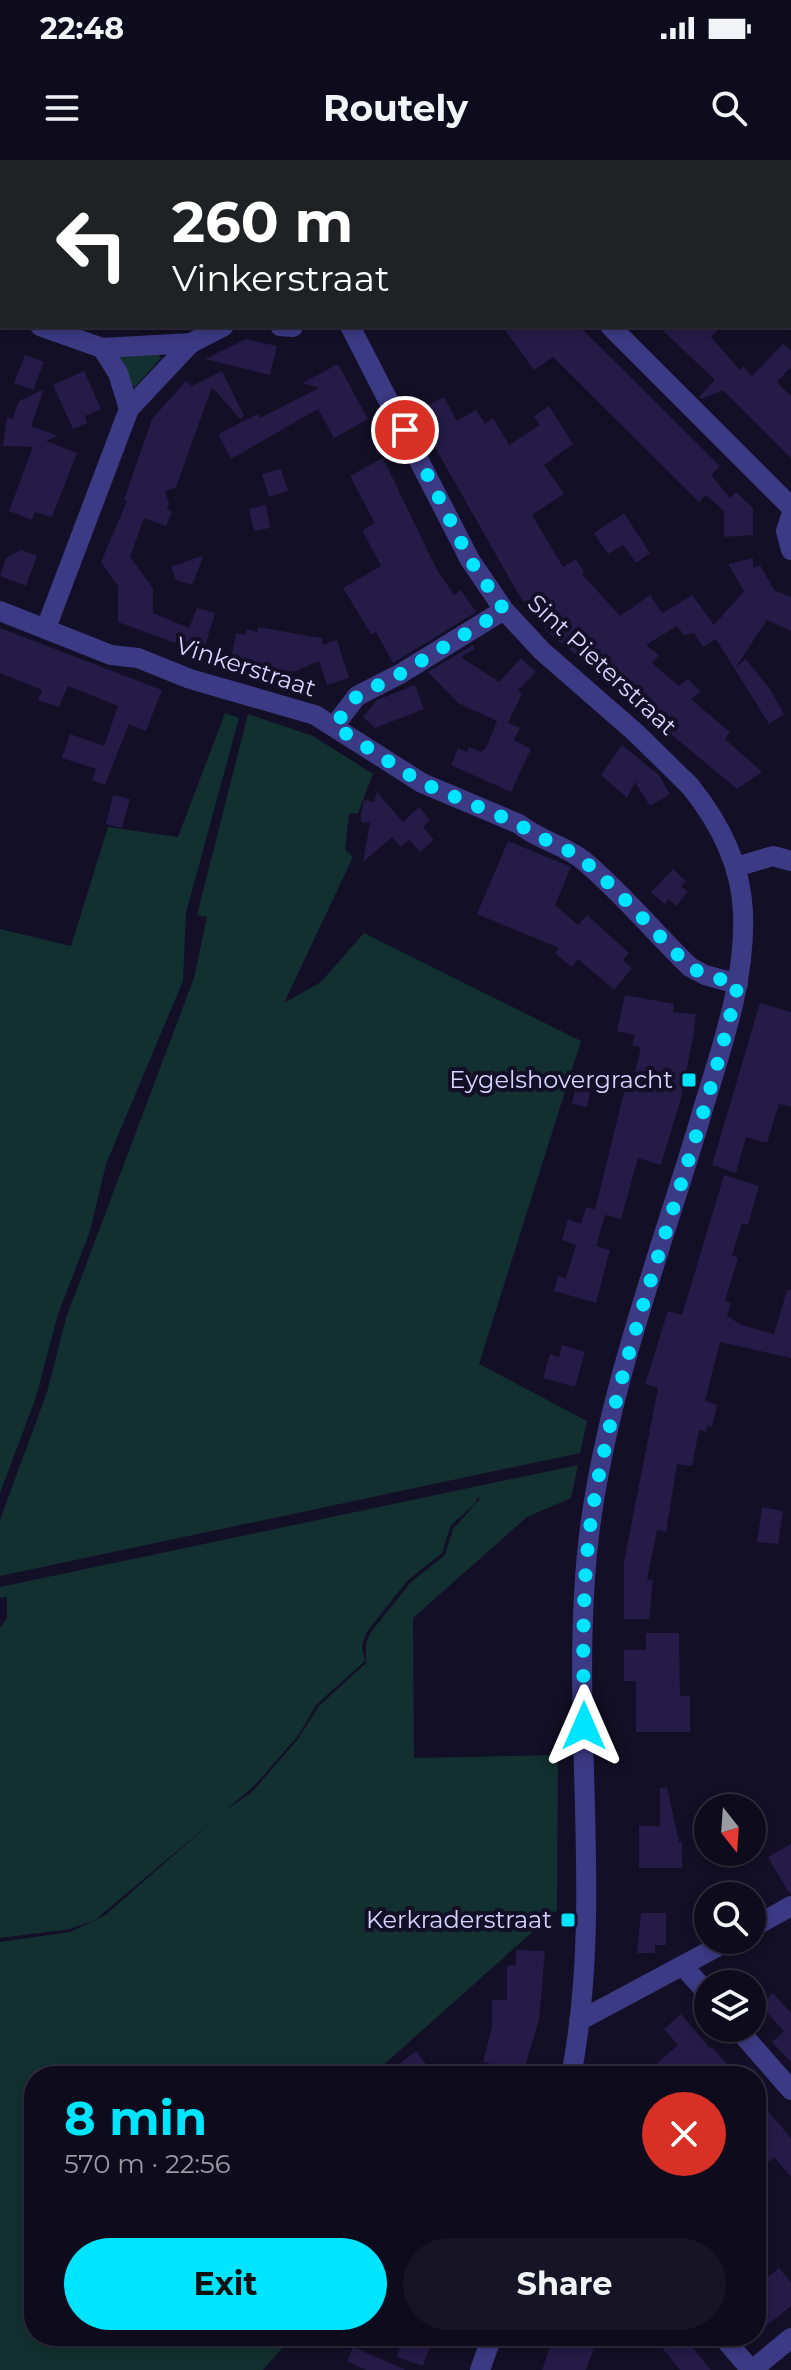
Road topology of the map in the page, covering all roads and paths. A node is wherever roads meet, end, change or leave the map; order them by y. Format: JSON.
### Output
{"nodes":[{"id":1,"x":46,"y":328,"type":"edge"},
{"id":2,"x":220,"y":328,"type":"edge"},
{"id":3,"x":351,"y":328,"type":"edge"},
{"id":4,"x":612,"y":328,"type":"edge"},
{"id":5,"x":191,"y":343,"type":"junction"},
{"id":6,"x":102,"y":348,"type":"junction"},
{"id":7,"x":129,"y":409,"type":"junction"},
{"id":8,"x":791,"y":507,"type":"edge"},
{"id":9,"x":791,"y":516,"type":"edge"},
{"id":10,"x":791,"y":550,"type":"edge"},
{"id":11,"x":504,"y":610,"type":"junction"},
{"id":12,"x":0,"y":611,"type":"edge"},
{"id":13,"x":46,"y":628,"type":"junction"},
{"id":14,"x":334,"y":726,"type":"junction"},
{"id":15,"x":791,"y":861,"type":"edge"},
{"id":16,"x":736,"y":867,"type":"junction"},
{"id":17,"x":738,"y":984,"type":"junction"},
{"id":18,"x":791,"y":1906,"type":"edge"},
{"id":19,"x":766,"y":1920,"type":"edge"},
{"id":20,"x":705,"y":1954,"type":"edge"},
{"id":21,"x":683,"y":1966,"type":"junction"},
{"id":22,"x":694,"y":1978,"type":"edge"},
{"id":23,"x":579,"y":2021,"type":"junction"},
{"id":24,"x":749,"y":2042,"type":"edge"},
{"id":25,"x":572,"y":2066,"type":"edge"},
{"id":26,"x":791,"y":2090,"type":"edge"},
{"id":27,"x":791,"y":2338,"type":"edge"},
{"id":28,"x":488,"y":2346,"type":"edge"},
{"id":29,"x":731,"y":2346,"type":"edge"},
{"id":30,"x":480,"y":2370,"type":"edge"},
{"id":31,"x":752,"y":2370,"type":"edge"}],
"edges":[{"from":1,"to":6,"type":"street"},
{"from":2,"to":5,"type":"street"},
{"from":3,"to":11,"type":"street","name":"Sint Pieterstraat"},
{"from":4,"to":8,"type":"street"},
{"from":5,"to":6,"type":"street"},
{"from":5,"to":7,"type":"street"},
{"from":6,"to":7,"type":"street"},
{"from":7,"to":13,"type":"street"},
{"from":9,"to":10,"type":"street"},
{"from":11,"to":14,"type":"street"},
{"from":11,"to":16,"type":"street","name":"Sint Pieterstraat"},
{"from":12,"to":13,"type":"street","name":"Vinkerstraat"},
{"from":13,"to":14,"type":"street","name":"Vinkerstraat"},
{"from":14,"to":17,"type":"street","name":"Vinkerstraat"},
{"from":15,"to":16,"type":"street"},
{"from":16,"to":17,"type":"street"},
{"from":17,"to":23,"type":"street"},
{"from":18,"to":19,"type":"street"},
{"from":20,"to":21,"type":"street"},
{"from":21,"to":22,"type":"street"},
{"from":21,"to":23,"type":"street"},
{"from":23,"to":25,"type":"street"},
{"from":24,"to":26,"type":"street"},
{"from":27,"to":31,"type":"street"},
{"from":28,"to":30,"type":"street"},
{"from":29,"to":31,"type":"street"}]}
